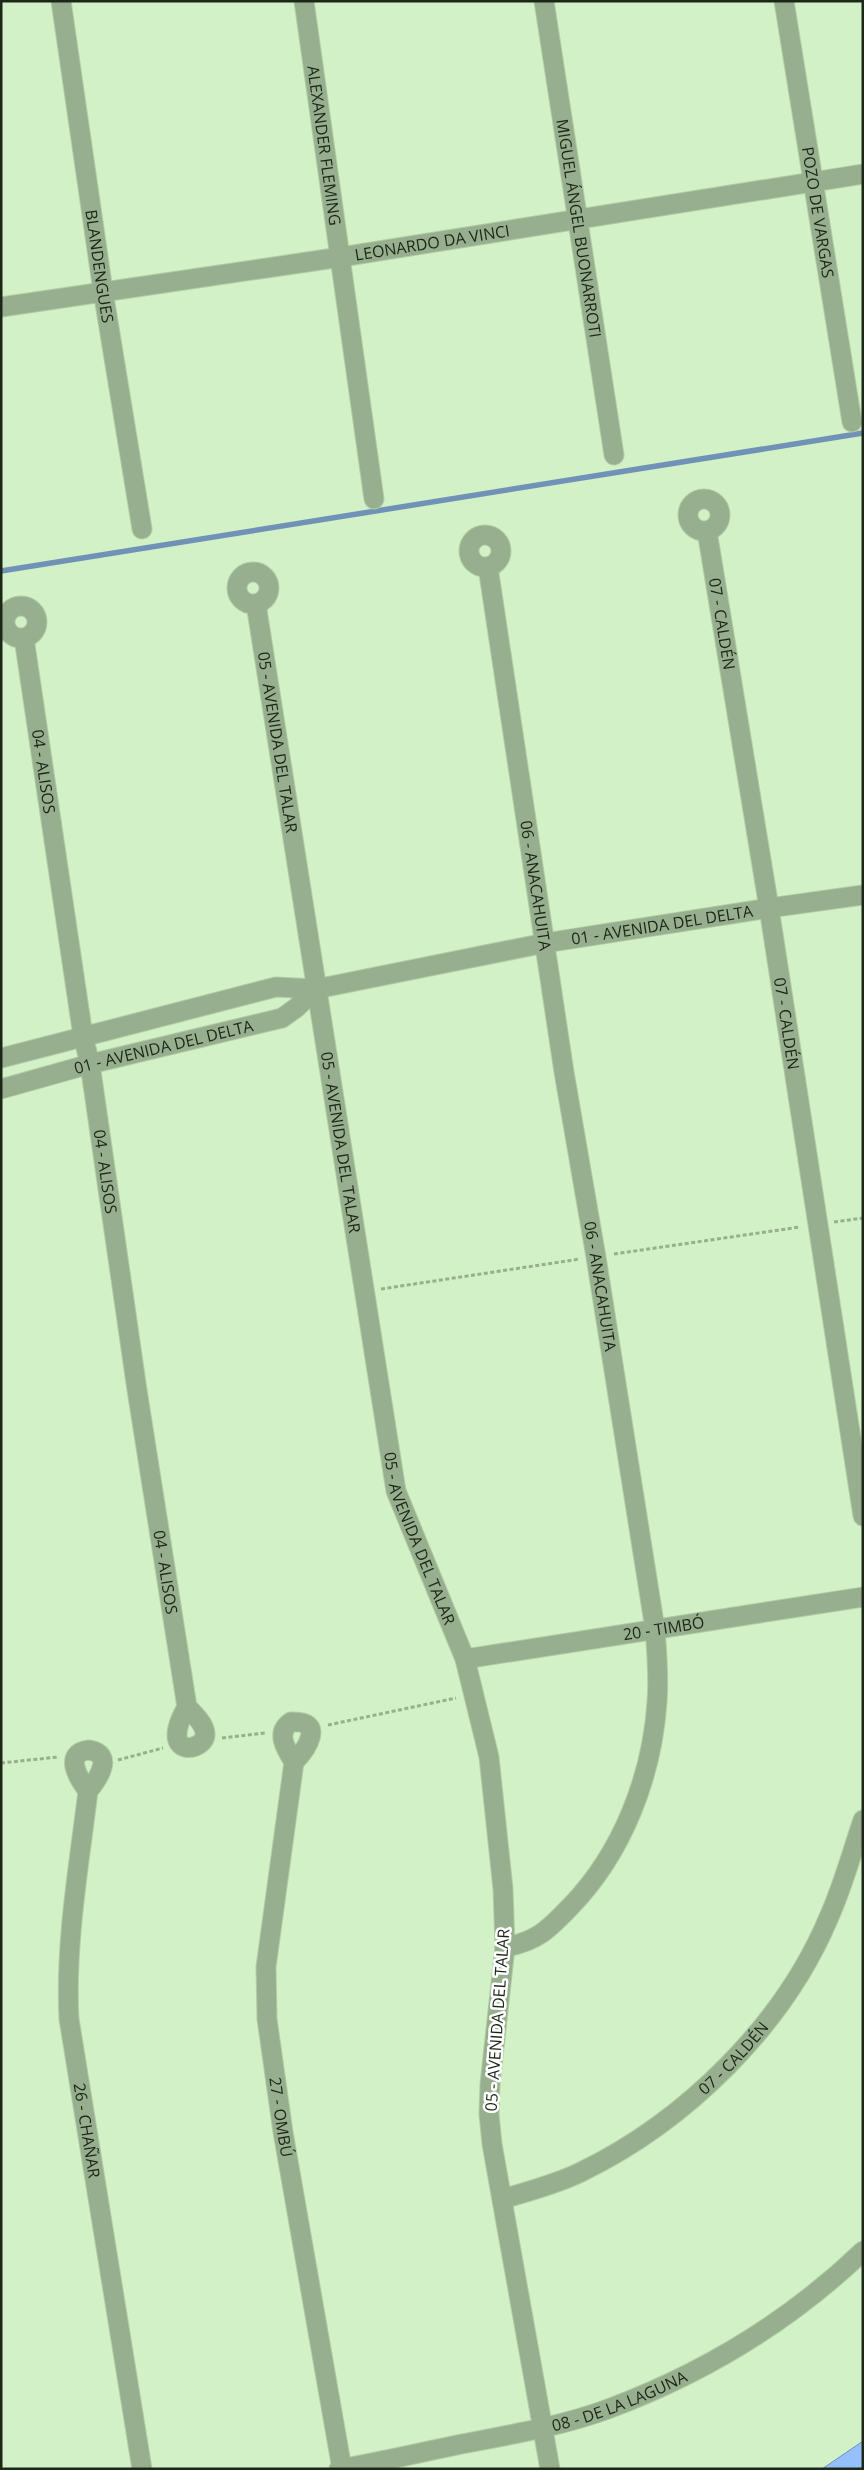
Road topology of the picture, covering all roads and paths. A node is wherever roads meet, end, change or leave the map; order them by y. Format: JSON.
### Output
{"nodes":[{"id":1,"x":61,"y":1,"type":"edge"},
{"id":2,"x":304,"y":1,"type":"edge"},
{"id":3,"x":544,"y":1,"type":"edge"},
{"id":4,"x":784,"y":1,"type":"edge"},
{"id":5,"x":863,"y":174,"type":"edge"},
{"id":6,"x":812,"y":182,"type":"junction"},
{"id":7,"x":576,"y":219,"type":"junction"},
{"id":8,"x":341,"y":257,"type":"junction"},
{"id":9,"x":103,"y":290,"type":"junction"},
{"id":10,"x":1,"y":307,"type":"edge"},
{"id":11,"x":852,"y":422,"type":"dead end"},
{"id":12,"x":614,"y":455,"type":"dead end"},
{"id":13,"x":374,"y":499,"type":"dead end"},
{"id":14,"x":142,"y":529,"type":"dead end"},
{"id":15,"x":707,"y":531,"type":"dead end"},
{"id":16,"x":488,"y":567,"type":"dead end"},
{"id":17,"x":256,"y":604,"type":"dead end"},
{"id":18,"x":24,"y":638,"type":"dead end"},
{"id":19,"x":863,"y":895,"type":"edge"},
{"id":20,"x":769,"y":908,"type":"junction"},
{"id":21,"x":545,"y":943,"type":"junction"},
{"id":22,"x":316,"y":989,"type":"junction"},
{"id":23,"x":83,"y":1036,"type":"junction"},
{"id":24,"x":1,"y":1058,"type":"edge"},
{"id":25,"x":90,"y":1064,"type":"junction"},
{"id":26,"x":1,"y":1089,"type":"edge"},
{"id":27,"x":863,"y":1218,"type":"edge"},
{"id":28,"x":816,"y":1225,"type":"junction"},
{"id":29,"x":596,"y":1257,"type":"junction"},
{"id":30,"x":364,"y":1291,"type":"junction"},
{"id":31,"x":863,"y":1516,"type":"edge"},
{"id":32,"x":863,"y":1597,"type":"edge"},
{"id":33,"x":654,"y":1629,"type":"junction"},
{"id":34,"x":465,"y":1658,"type":"junction"},
{"id":35,"x":475,"y":1694,"type":"junction"},
{"id":36,"x":187,"y":1707,"type":"junction"},
{"id":37,"x":310,"y":1728,"type":"junction"},
{"id":38,"x":283,"y":1731,"type":"junction"},
{"id":39,"x":204,"y":1740,"type":"junction"},
{"id":40,"x":179,"y":1744,"type":"junction"},
{"id":41,"x":76,"y":1756,"type":"junction"},
{"id":42,"x":101,"y":1756,"type":"junction"},
{"id":43,"x":294,"y":1762,"type":"junction"},
{"id":44,"x":1,"y":1763,"type":"edge"},
{"id":45,"x":88,"y":1791,"type":"junction"},
{"id":46,"x":863,"y":1820,"type":"edge"},
{"id":47,"x":505,"y":1947,"type":"junction"},
{"id":48,"x":503,"y":2199,"type":"junction"},
{"id":49,"x":863,"y":2251,"type":"edge"},
{"id":50,"x":544,"y":2428,"type":"junction"},
{"id":51,"x":142,"y":2469,"type":"edge"},
{"id":52,"x":341,"y":2469,"type":"edge"},
{"id":53,"x":550,"y":2469,"type":"edge"}],
"edges":[{"from":1,"to":9,"type":"street","name":"BLANDENGUES"},
{"from":2,"to":8,"type":"street","name":"ALEXANDER FLEMING"},
{"from":3,"to":7,"type":"street","name":"MIGUEL ÁNGEL BUONARROTI"},
{"from":4,"to":6,"type":"street","name":"POZO DE VARGAS"},
{"from":5,"to":6,"type":"street","name":"LEONARDO DA VINCI"},
{"from":6,"to":7,"type":"street","name":"LEONARDO DA VINCI"},
{"from":6,"to":11,"type":"street","name":"POZO DE VARGAS"},
{"from":7,"to":8,"type":"street","name":"LEONARDO DA VINCI"},
{"from":7,"to":12,"type":"street","name":"MIGUEL ÁNGEL BUONARROTI"},
{"from":8,"to":9,"type":"street","name":"LEONARDO DA VINCI"},
{"from":8,"to":13,"type":"street","name":"ALEXANDER FLEMING"},
{"from":9,"to":10,"type":"street","name":"LEONARDO DA VINCI"},
{"from":9,"to":14,"type":"street","name":"BLANDENGUES"},
{"from":15,"to":20,"type":"street","name":"07 - CALDÉN"},
{"from":16,"to":21,"type":"street","name":"06 - ANACAHUITA"},
{"from":17,"to":22,"type":"street","name":"05 - AVENIDA DEL TALAR"},
{"from":18,"to":23,"type":"street","name":"04 - ALISOS"},
{"from":19,"to":20,"type":"street","name":"01 - AVENIDA DEL DELTA"},
{"from":20,"to":21,"type":"street","name":"01 - AVENIDA DEL DELTA"},
{"from":20,"to":28,"type":"street","name":"07 - CALDÉN"},
{"from":21,"to":22,"type":"street","name":"01 - AVENIDA DEL DELTA"},
{"from":21,"to":29,"type":"street","name":"06 - ANACAHUITA"},
{"from":22,"to":23,"type":"street","name":"01 - AVENIDA DEL DELTA"},
{"from":22,"to":25,"type":"street","name":"01 - AVENIDA DEL DELTA"},
{"from":22,"to":30,"type":"street","name":"05 - AVENIDA DEL TALAR"},
{"from":23,"to":24,"type":"street","name":"01 - AVENIDA DEL DELTA"},
{"from":23,"to":25,"type":"street","name":"04 - ALISOS"},
{"from":25,"to":26,"type":"street","name":"01 - AVENIDA DEL DELTA"},
{"from":25,"to":36,"type":"street","name":"04 - ALISOS"},
{"from":27,"to":28,"type":"path"},
{"from":28,"to":29,"type":"path"},
{"from":28,"to":31,"type":"street","name":"07 - CALDÉN"},
{"from":29,"to":30,"type":"path"},
{"from":29,"to":33,"type":"street","name":"06 - ANACAHUITA"},
{"from":30,"to":34,"type":"street","name":"05 - AVENIDA DEL TALAR"},
{"from":32,"to":33,"type":"street","name":"20 - TIMBÓ"},
{"from":33,"to":34,"type":"street","name":"20 - TIMBÓ"},
{"from":33,"to":47,"type":"street","name":"06 - ANACAHUITA"},
{"from":34,"to":35,"type":"street","name":"05 - AVENIDA DEL TALAR"},
{"from":35,"to":37,"type":"path"},
{"from":35,"to":47,"type":"street","name":"05 - AVENIDA DEL TALAR"},
{"from":36,"to":39,"type":"street"},
{"from":36,"to":40,"type":"street"},
{"from":37,"to":38,"type":"street"},
{"from":37,"to":43,"type":"street"},
{"from":38,"to":39,"type":"path"},
{"from":38,"to":43,"type":"street"},
{"from":39,"to":40,"type":"street"},
{"from":40,"to":42,"type":"path"},
{"from":41,"to":42,"type":"street"},
{"from":41,"to":44,"type":"path"},
{"from":41,"to":45,"type":"street"},
{"from":42,"to":45,"type":"street"},
{"from":43,"to":52,"type":"street","name":"27 - OMBÚ"},
{"from":45,"to":51,"type":"street","name":"26 - CHAÑAR"},
{"from":46,"to":48,"type":"street","name":"07 - CALDÉN"},
{"from":47,"to":48,"type":"street","name":"05 - AVENIDA DEL TALAR"},
{"from":48,"to":50,"type":"street","name":"05 - AVENIDA DEL TALAR"},
{"from":49,"to":50,"type":"street","name":"08 - DE LA LAGUNA"},
{"from":50,"to":52,"type":"street","name":"08 - DE LA LAGUNA"},
{"from":50,"to":53,"type":"street","name":"05 - AVENIDA DEL TALAR"}]}
